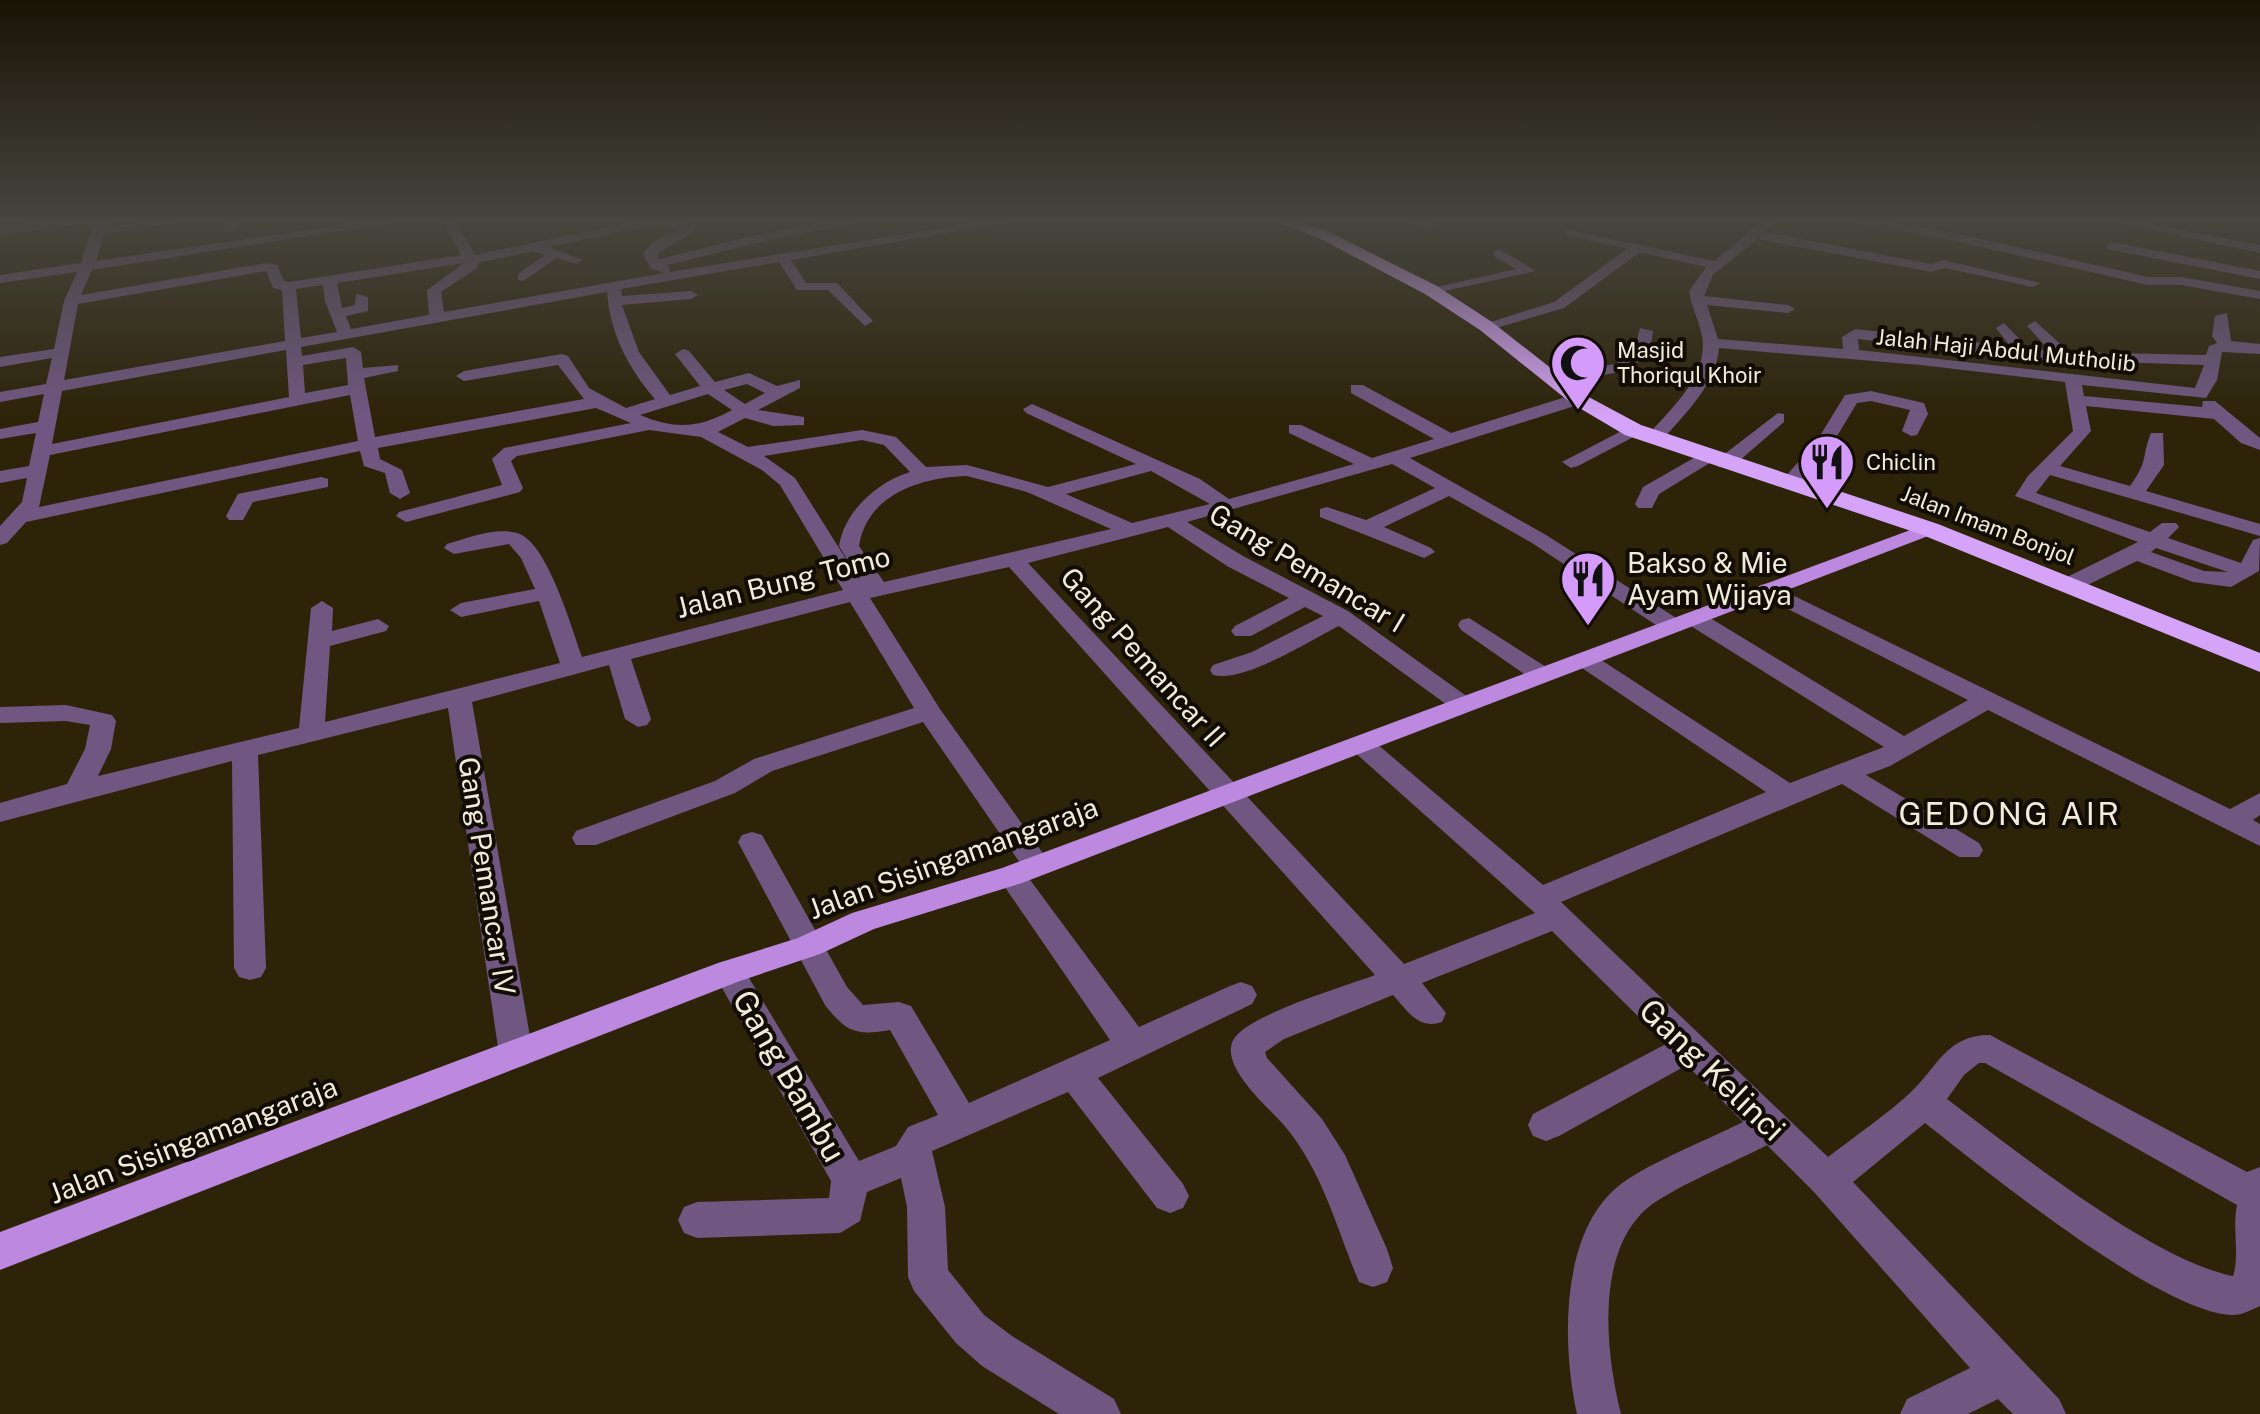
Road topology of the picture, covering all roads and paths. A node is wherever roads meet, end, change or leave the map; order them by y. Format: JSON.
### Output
{"nodes":[{"id":1,"x":78,"y":285,"type":"edge"},
{"id":2,"x":163,"y":285,"type":"edge"},
{"id":3,"x":278,"y":285,"type":"edge"},
{"id":4,"x":295,"y":285,"type":"edge"},
{"id":5,"x":329,"y":285,"type":"edge"},
{"id":6,"x":442,"y":285,"type":"edge"},
{"id":7,"x":646,"y":285,"type":"edge"},
{"id":8,"x":800,"y":285,"type":"edge"},
{"id":9,"x":1421,"y":285,"type":"edge"},
{"id":10,"x":1457,"y":285,"type":"edge"},
{"id":11,"x":1586,"y":285,"type":"edge"},
{"id":12,"x":1700,"y":285,"type":"edge"},
{"id":13,"x":2202,"y":285,"type":"edge"},
{"id":14,"x":289,"y":286,"type":"junction"},
{"id":15,"x":1431,"y":290,"type":"junction"},
{"id":16,"x":616,"y":294,"type":"junction"},
{"id":17,"x":691,"y":295,"type":"dead end"},
{"id":18,"x":2260,"y":296,"type":"edge"},
{"id":19,"x":362,"y":297,"type":"dead end"},
{"id":20,"x":1697,"y":300,"type":"junction"},
{"id":21,"x":71,"y":301,"type":"junction"},
{"id":22,"x":1788,"y":310,"type":"dead end"},
{"id":23,"x":337,"y":313,"type":"junction"},
{"id":24,"x":2222,"y":316,"type":"dead end"},
{"id":25,"x":437,"y":319,"type":"junction"},
{"id":26,"x":866,"y":321,"type":"dead end"},
{"id":27,"x":1486,"y":326,"type":"junction"},
{"id":28,"x":2035,"y":326,"type":"dead end"},
{"id":29,"x":2004,"y":328,"type":"dead end"},
{"id":30,"x":1645,"y":331,"type":"dead end"},
{"id":31,"x":346,"y":336,"type":"junction"},
{"id":32,"x":1712,"y":342,"type":"junction"},
{"id":33,"x":2226,"y":345,"type":"junction"},
{"id":34,"x":2260,"y":349,"type":"edge"},
{"id":35,"x":62,"y":352,"type":"junction"},
{"id":36,"x":294,"y":354,"type":"junction"},
{"id":37,"x":683,"y":354,"type":"dead end"},
{"id":38,"x":2024,"y":354,"type":"junction"},
{"id":39,"x":1851,"y":356,"type":"junction"},
{"id":40,"x":2065,"y":357,"type":"junction"},
{"id":41,"x":2210,"y":360,"type":"junction"},
{"id":42,"x":0,"y":362,"type":"edge"},
{"id":43,"x":392,"y":368,"type":"dead end"},
{"id":44,"x":464,"y":376,"type":"dead end"},
{"id":45,"x":2072,"y":378,"type":"junction"},
{"id":46,"x":1552,"y":379,"type":"junction"},
{"id":47,"x":356,"y":381,"type":"junction"},
{"id":48,"x":54,"y":386,"type":"junction"},
{"id":49,"x":711,"y":388,"type":"junction"},
{"id":50,"x":1357,"y":389,"type":"dead end"},
{"id":51,"x":2200,"y":394,"type":"junction"},
{"id":52,"x":0,"y":397,"type":"edge"},
{"id":53,"x":1578,"y":399,"type":"junction"},
{"id":54,"x":2076,"y":400,"type":"junction"},
{"id":55,"x":666,"y":401,"type":"junction"},
{"id":56,"x":598,"y":402,"type":"junction"},
{"id":57,"x":1032,"y":410,"type":"dead end"},
{"id":58,"x":742,"y":412,"type":"junction"},
{"id":59,"x":624,"y":414,"type":"junction"},
{"id":60,"x":2218,"y":414,"type":"junction"},
{"id":61,"x":1778,"y":418,"type":"dead end"},
{"id":62,"x":798,"y":421,"type":"dead end"},
{"id":63,"x":648,"y":425,"type":"junction"},
{"id":64,"x":46,"y":426,"type":"junction"},
{"id":65,"x":1296,"y":430,"type":"dead end"},
{"id":66,"x":1911,"y":431,"type":"dead end"},
{"id":67,"x":704,"y":432,"type":"junction"},
{"id":68,"x":0,"y":434,"type":"edge"},
{"id":69,"x":1643,"y":435,"type":"junction"},
{"id":70,"x":1446,"y":438,"type":"junction"},
{"id":71,"x":2156,"y":438,"type":"dead end"},
{"id":72,"x":368,"y":444,"type":"junction"},
{"id":73,"x":2260,"y":446,"type":"edge"},
{"id":74,"x":746,"y":453,"type":"junction"},
{"id":75,"x":320,"y":454,"type":"junction"},
{"id":76,"x":1392,"y":456,"type":"junction"},
{"id":77,"x":40,"y":460,"type":"junction"},
{"id":78,"x":1716,"y":460,"type":"junction"},
{"id":79,"x":1571,"y":462,"type":"dead end"},
{"id":80,"x":1369,"y":464,"type":"junction"},
{"id":81,"x":1152,"y":465,"type":"junction"},
{"id":82,"x":2050,"y":469,"type":"junction"},
{"id":83,"x":921,"y":473,"type":"junction"},
{"id":84,"x":0,"y":478,"type":"edge"},
{"id":85,"x":321,"y":483,"type":"junction"},
{"id":86,"x":1790,"y":483,"type":"junction"},
{"id":87,"x":1448,"y":490,"type":"junction"},
{"id":88,"x":400,"y":492,"type":"dead end"},
{"id":89,"x":1047,"y":493,"type":"junction"},
{"id":90,"x":2133,"y":496,"type":"junction"},
{"id":91,"x":1223,"y":504,"type":"junction"},
{"id":92,"x":1645,"y":504,"type":"dead end"},
{"id":93,"x":322,"y":509,"type":"dead end"},
{"id":94,"x":1328,"y":513,"type":"dead end"},
{"id":95,"x":236,"y":516,"type":"dead end"},
{"id":96,"x":406,"y":516,"type":"dead end"},
{"id":97,"x":1168,"y":518,"type":"junction"},
{"id":98,"x":10,"y":521,"type":"edge"},
{"id":99,"x":1367,"y":527,"type":"junction"},
{"id":100,"x":1128,"y":529,"type":"junction"},
{"id":101,"x":1929,"y":529,"type":"junction"},
{"id":102,"x":0,"y":539,"type":"edge"},
{"id":103,"x":2153,"y":541,"type":"junction"},
{"id":104,"x":2259,"y":544,"type":"edge"},
{"id":105,"x":454,"y":548,"type":"dead end"},
{"id":106,"x":1424,"y":552,"type":"dead end"},
{"id":107,"x":1014,"y":560,"type":"junction"},
{"id":108,"x":2071,"y":584,"type":"junction"},
{"id":109,"x":867,"y":590,"type":"junction"},
{"id":110,"x":1768,"y":590,"type":"junction"},
{"id":111,"x":548,"y":593,"type":"junction"},
{"id":112,"x":1307,"y":598,"type":"junction"},
{"id":113,"x":322,"y":608,"type":"dead end"},
{"id":114,"x":461,"y":610,"type":"dead end"},
{"id":115,"x":1340,"y":616,"type":"junction"},
{"id":116,"x":1683,"y":622,"type":"junction"},
{"id":117,"x":1469,"y":624,"type":"dead end"},
{"id":118,"x":378,"y":626,"type":"dead end"},
{"id":119,"x":1243,"y":631,"type":"dead end"},
{"id":120,"x":317,"y":642,"type":"junction"},
{"id":121,"x":618,"y":654,"type":"junction"},
{"id":122,"x":1584,"y":659,"type":"junction"},
{"id":123,"x":2260,"y":663,"type":"edge"},
{"id":124,"x":573,"y":665,"type":"junction"},
{"id":125,"x":1222,"y":670,"type":"dead end"},
{"id":126,"x":1542,"y":676,"type":"junction"},
{"id":127,"x":458,"y":698,"type":"junction"},
{"id":128,"x":1989,"y":698,"type":"junction"},
{"id":129,"x":1463,"y":705,"type":"junction"},
{"id":130,"x":929,"y":712,"type":"junction"},
{"id":131,"x":0,"y":715,"type":"edge"},
{"id":132,"x":638,"y":719,"type":"dead end"},
{"id":133,"x":311,"y":734,"type":"junction"},
{"id":134,"x":1361,"y":744,"type":"junction"},
{"id":135,"x":1903,"y":748,"type":"junction"},
{"id":136,"x":244,"y":752,"type":"junction"},
{"id":137,"x":1846,"y":774,"type":"junction"},
{"id":138,"x":77,"y":790,"type":"junction"},
{"id":139,"x":1228,"y":794,"type":"junction"},
{"id":140,"x":1787,"y":794,"type":"junction"},
{"id":141,"x":2260,"y":802,"type":"edge"},
{"id":142,"x":1,"y":815,"type":"edge"},
{"id":143,"x":2232,"y":821,"type":"junction"},
{"id":144,"x":2260,"y":836,"type":"edge"},
{"id":145,"x":586,"y":838,"type":"dead end"},
{"id":146,"x":752,"y":842,"type":"dead end"},
{"id":147,"x":1969,"y":850,"type":"dead end"},
{"id":148,"x":1024,"y":871,"type":"junction"},
{"id":149,"x":1547,"y":908,"type":"junction"},
{"id":150,"x":809,"y":946,"type":"junction"},
{"id":151,"x":250,"y":968,"type":"dead end"},
{"id":152,"x":729,"y":972,"type":"junction"},
{"id":153,"x":1402,"y":979,"type":"junction"},
{"id":154,"x":1241,"y":995,"type":"dead end"},
{"id":155,"x":1430,"y":1013,"type":"dead end"},
{"id":156,"x":1134,"y":1046,"type":"junction"},
{"id":157,"x":1688,"y":1048,"type":"junction"},
{"id":158,"x":516,"y":1054,"type":"junction"},
{"id":159,"x":1074,"y":1074,"type":"junction"},
{"id":160,"x":1925,"y":1102,"type":"junction"},
{"id":161,"x":962,"y":1122,"type":"junction"},
{"id":162,"x":1546,"y":1124,"type":"dead end"},
{"id":163,"x":1769,"y":1126,"type":"junction"},
{"id":164,"x":914,"y":1155,"type":"junction"},
{"id":165,"x":850,"y":1179,"type":"junction"},
{"id":166,"x":1827,"y":1180,"type":"junction"},
{"id":167,"x":2259,"y":1191,"type":"edge"},
{"id":168,"x":1170,"y":1196,"type":"dead end"},
{"id":169,"x":698,"y":1220,"type":"dead end"},
{"id":170,"x":0,"y":1251,"type":"edge"},
{"id":171,"x":1373,"y":1268,"type":"dead end"},
{"id":172,"x":2002,"y":1374,"type":"junction"},
{"id":173,"x":1099,"y":1414,"type":"edge"},
{"id":174,"x":1599,"y":1414,"type":"edge"},
{"id":175,"x":1922,"y":1414,"type":"edge"},
{"id":176,"x":2044,"y":1414,"type":"edge"}],
"edges":[{"from":1,"to":21,"type":"street"},
{"from":2,"to":21,"type":"street"},
{"from":3,"to":14,"type":"street"},
{"from":4,"to":14,"type":"street"},
{"from":5,"to":23,"type":"street"},
{"from":6,"to":25,"type":"street"},
{"from":7,"to":16,"type":"street"},
{"from":8,"to":26,"type":"street"},
{"from":9,"to":15,"type":"highway","name":"Jalan Imam Bonjol"},
{"from":10,"to":15,"type":"street"},
{"from":11,"to":27,"type":"street"},
{"from":12,"to":20,"type":"street"},
{"from":13,"to":18,"type":"street"},
{"from":14,"to":36,"type":"street"},
{"from":15,"to":27,"type":"highway","name":"Jalan Imam Bonjol"},
{"from":16,"to":17,"type":"street"},
{"from":16,"to":25,"type":"street"},
{"from":16,"to":55,"type":"street"},
{"from":19,"to":23,"type":"street"},
{"from":20,"to":22,"type":"street"},
{"from":20,"to":32,"type":"street"},
{"from":21,"to":35,"type":"street"},
{"from":23,"to":31,"type":"street"},
{"from":24,"to":33,"type":"street"},
{"from":25,"to":31,"type":"street"},
{"from":27,"to":46,"type":"highway","name":"Jalan Imam Bonjol"},
{"from":28,"to":40,"type":"street"},
{"from":29,"to":38,"type":"street"},
{"from":30,"to":46,"type":"street"},
{"from":31,"to":36,"type":"street"},
{"from":32,"to":39,"type":"street","name":"Jalah Haji Abdul Mutholib"},
{"from":32,"to":69,"type":"street"},
{"from":33,"to":34,"type":"street"},
{"from":33,"to":41,"type":"street"},
{"from":35,"to":42,"type":"street"},
{"from":35,"to":48,"type":"street"},
{"from":36,"to":47,"type":"street"},
{"from":36,"to":47,"type":"street"},
{"from":36,"to":48,"type":"street"},
{"from":37,"to":49,"type":"street"},
{"from":38,"to":39,"type":"street"},
{"from":38,"to":40,"type":"street"},
{"from":39,"to":45,"type":"street","name":"Jalah Haji Abdul Mutholib"},
{"from":40,"to":41,"type":"street"},
{"from":41,"to":51,"type":"street"},
{"from":43,"to":47,"type":"street"},
{"from":44,"to":56,"type":"street"},
{"from":45,"to":51,"type":"street","name":"Jalah Haji Abdul Mutholib"},
{"from":45,"to":54,"type":"street"},
{"from":46,"to":53,"type":"highway","name":"Jalan Imam Bonjol"},
{"from":47,"to":72,"type":"street"},
{"from":47,"to":77,"type":"street"},
{"from":48,"to":52,"type":"street"},
{"from":48,"to":64,"type":"street"},
{"from":49,"to":55,"type":"street"},
{"from":49,"to":58,"type":"street"},
{"from":49,"to":58,"type":"street"},
{"from":50,"to":70,"type":"street"},
{"from":51,"to":60,"type":"street"},
{"from":53,"to":69,"type":"highway","name":"Jalan Imam Bonjol"},
{"from":53,"to":70,"type":"street","name":"Jalan Bung Tomo"},
{"from":54,"to":60,"type":"street"},
{"from":54,"to":82,"type":"street"},
{"from":55,"to":59,"type":"street"},
{"from":56,"to":59,"type":"street"},
{"from":56,"to":72,"type":"street"},
{"from":57,"to":81,"type":"street"},
{"from":58,"to":62,"type":"street"},
{"from":58,"to":67,"type":"street"},
{"from":59,"to":63,"type":"street"},
{"from":60,"to":73,"type":"street"},
{"from":61,"to":78,"type":"street"},
{"from":63,"to":67,"type":"street"},
{"from":63,"to":96,"type":"street"},
{"from":64,"to":68,"type":"street"},
{"from":64,"to":77,"type":"street"},
{"from":65,"to":80,"type":"street"},
{"from":66,"to":86,"type":"street"},
{"from":67,"to":74,"type":"street"},
{"from":69,"to":78,"type":"highway","name":"Jalan Imam Bonjol"},
{"from":69,"to":79,"type":"street"},
{"from":70,"to":76,"type":"street","name":"Jalan Bung Tomo"},
{"from":71,"to":90,"type":"street"},
{"from":72,"to":75,"type":"street"},
{"from":72,"to":88,"type":"street"},
{"from":74,"to":83,"type":"street"},
{"from":74,"to":109,"type":"street"},
{"from":75,"to":85,"type":"street"},
{"from":75,"to":98,"type":"street"},
{"from":76,"to":80,"type":"street","name":"Jalan Bung Tomo"},
{"from":76,"to":87,"type":"street"},
{"from":77,"to":84,"type":"street"},
{"from":77,"to":98,"type":"street"},
{"from":78,"to":86,"type":"highway","name":"Jalan Imam Bonjol"},
{"from":78,"to":92,"type":"street"},
{"from":80,"to":91,"type":"street","name":"Jalan Bung Tomo"},
{"from":81,"to":89,"type":"street"},
{"from":81,"to":91,"type":"street"},
{"from":82,"to":90,"type":"street"},
{"from":82,"to":103,"type":"street"},
{"from":83,"to":89,"type":"street"},
{"from":83,"to":109,"type":"street"},
{"from":85,"to":93,"type":"street"},
{"from":85,"to":95,"type":"street"},
{"from":86,"to":101,"type":"highway","name":"Jalan Imam Bonjol"},
{"from":87,"to":99,"type":"street"},
{"from":87,"to":116,"type":"street"},
{"from":89,"to":100,"type":"street"},
{"from":90,"to":104,"type":"street"},
{"from":91,"to":97,"type":"street","name":"Jalan Bung Tomo"},
{"from":94,"to":99,"type":"street"},
{"from":97,"to":100,"type":"street","name":"Jalan Bung Tomo"},
{"from":97,"to":112,"type":"street","name":"Gang Pemancar I"},
{"from":98,"to":102,"type":"street"},
{"from":99,"to":106,"type":"street"},
{"from":100,"to":107,"type":"street","name":"Jalan Bung Tomo"},
{"from":101,"to":108,"type":"highway","name":"Jalan Imam Bonjol"},
{"from":101,"to":110,"type":"main road","name":"Jalan Sisingamangaraja"},
{"from":103,"to":104,"type":"street"},
{"from":103,"to":108,"type":"street"},
{"from":105,"to":111,"type":"street"},
{"from":107,"to":109,"type":"street","name":"Jalan Bung Tomo"},
{"from":107,"to":139,"type":"street","name":"Gang Pemancar II"},
{"from":108,"to":123,"type":"highway","name":"Jalan Imam Bonjol"},
{"from":109,"to":121,"type":"street","name":"Jalan Bung Tomo"},
{"from":109,"to":130,"type":"street"},
{"from":110,"to":116,"type":"main road","name":"Jalan Sisingamangaraja"},
{"from":110,"to":128,"type":"street"},
{"from":111,"to":114,"type":"street"},
{"from":111,"to":124,"type":"street"},
{"from":112,"to":115,"type":"street","name":"Gang Pemancar I"},
{"from":112,"to":119,"type":"street"},
{"from":113,"to":120,"type":"street"},
{"from":115,"to":125,"type":"street"},
{"from":115,"to":129,"type":"street","name":"Gang Pemancar I"},
{"from":116,"to":122,"type":"main road","name":"Jalan Sisingamangaraja"},
{"from":116,"to":135,"type":"street"},
{"from":117,"to":126,"type":"street"},
{"from":118,"to":120,"type":"street"},
{"from":120,"to":133,"type":"street"},
{"from":121,"to":124,"type":"street","name":"Jalan Bung Tomo"},
{"from":121,"to":132,"type":"street"},
{"from":122,"to":126,"type":"main road","name":"Jalan Sisingamangaraja"},
{"from":122,"to":140,"type":"street"},
{"from":124,"to":127,"type":"street","name":"Jalan Bung Tomo"},
{"from":126,"to":129,"type":"main road","name":"Jalan Sisingamangaraja"},
{"from":127,"to":133,"type":"street","name":"Jalan Bung Tomo"},
{"from":127,"to":158,"type":"street","name":"Gang Pemancar IV"},
{"from":128,"to":135,"type":"street"},
{"from":128,"to":143,"type":"street"},
{"from":129,"to":134,"type":"main road","name":"Jalan Sisingamangaraja"},
{"from":130,"to":145,"type":"street"},
{"from":130,"to":148,"type":"street"},
{"from":131,"to":138,"type":"street"},
{"from":133,"to":136,"type":"street","name":"Jalan Bung Tomo"},
{"from":134,"to":139,"type":"main road","name":"Jalan Sisingamangaraja"},
{"from":134,"to":149,"type":"street","name":"Gang Kelinci"},
{"from":135,"to":137,"type":"street"},
{"from":136,"to":138,"type":"street","name":"Jalan Bung Tomo"},
{"from":136,"to":151,"type":"street"},
{"from":137,"to":140,"type":"street"},
{"from":137,"to":147,"type":"street"},
{"from":138,"to":142,"type":"street","name":"Jalan Bung Tomo"},
{"from":139,"to":148,"type":"main road","name":"Jalan Sisingamangaraja"},
{"from":139,"to":153,"type":"street","name":"Gang Pemancar II"},
{"from":140,"to":149,"type":"street"},
{"from":141,"to":143,"type":"street"},
{"from":143,"to":144,"type":"street"},
{"from":146,"to":150,"type":"street"},
{"from":148,"to":150,"type":"main road","name":"Jalan Sisingamangaraja"},
{"from":148,"to":156,"type":"street"},
{"from":149,"to":153,"type":"street"},
{"from":149,"to":157,"type":"street","name":"Gang Kelinci"},
{"from":150,"to":152,"type":"main road","name":"Jalan Sisingamangaraja"},
{"from":150,"to":161,"type":"street"},
{"from":152,"to":158,"type":"main road","name":"Jalan Sisingamangaraja"},
{"from":152,"to":165,"type":"street","name":"Gang Bambu"},
{"from":153,"to":155,"type":"street","name":"Gang Pemancar II"},
{"from":153,"to":171,"type":"street"},
{"from":154,"to":156,"type":"street"},
{"from":156,"to":159,"type":"street"},
{"from":157,"to":162,"type":"street"},
{"from":157,"to":163,"type":"street","name":"Gang Kelinci"},
{"from":158,"to":170,"type":"main road","name":"Jalan Sisingamangaraja"},
{"from":159,"to":161,"type":"street"},
{"from":159,"to":168,"type":"street"},
{"from":160,"to":166,"type":"street"},
{"from":160,"to":167,"type":"street"},
{"from":160,"to":167,"type":"street"},
{"from":161,"to":164,"type":"street"},
{"from":163,"to":166,"type":"street","name":"Gang Kelinci"},
{"from":163,"to":174,"type":"street"},
{"from":164,"to":165,"type":"street"},
{"from":164,"to":173,"type":"street"},
{"from":165,"to":169,"type":"street"},
{"from":166,"to":172,"type":"street","name":"Gang Kelinci"},
{"from":172,"to":175,"type":"street"},
{"from":172,"to":176,"type":"street","name":"Gang Kelinci"}]}
